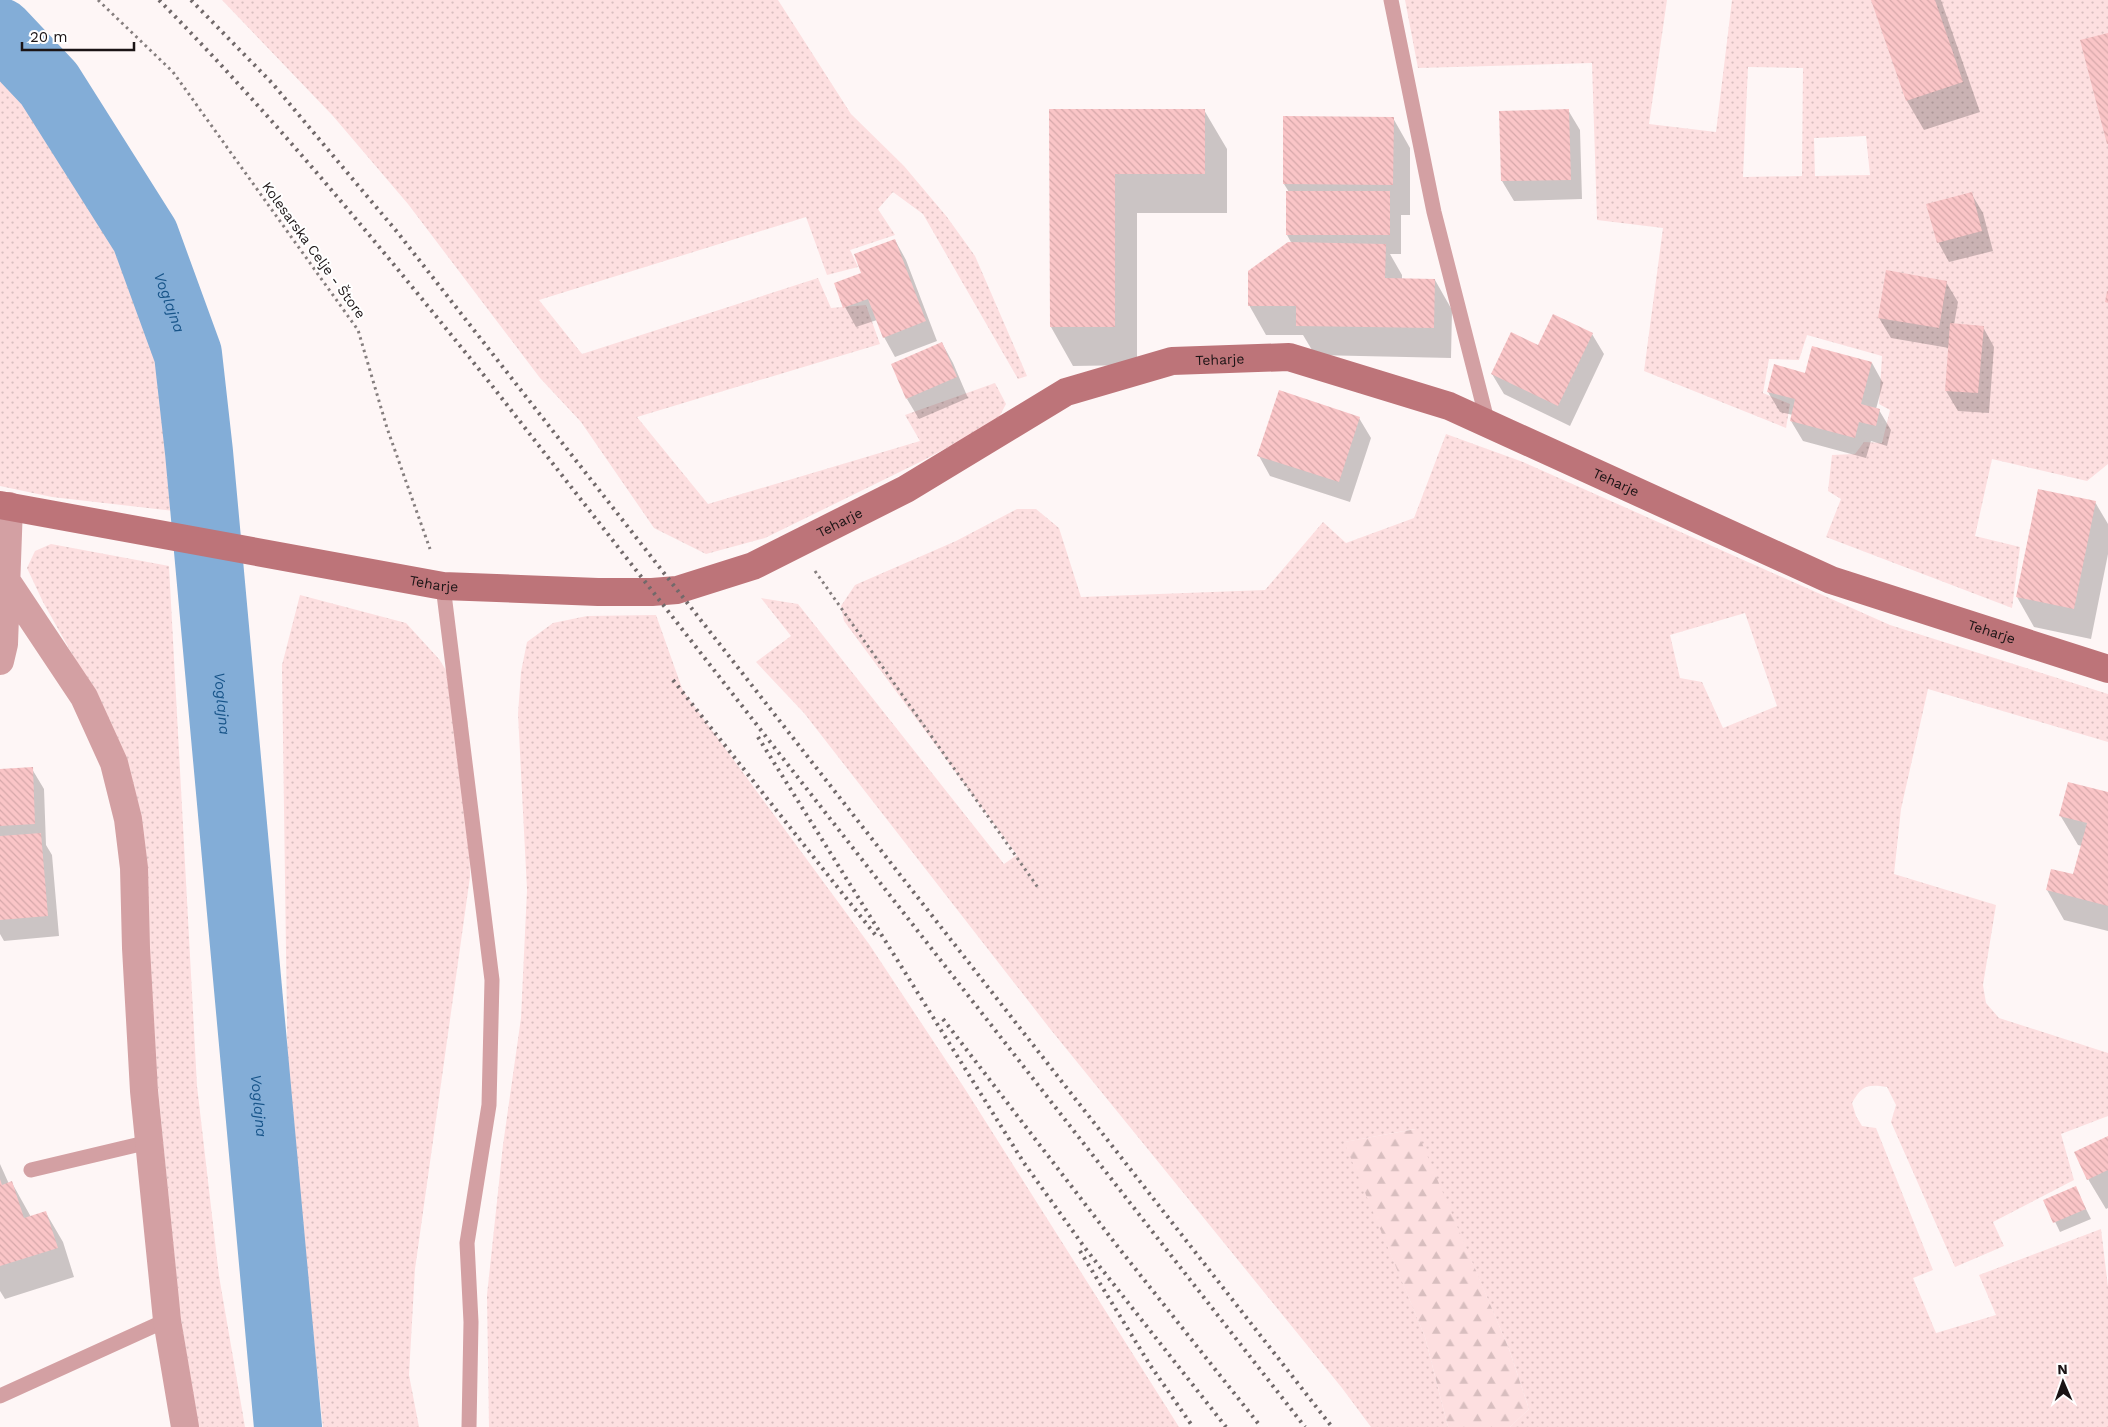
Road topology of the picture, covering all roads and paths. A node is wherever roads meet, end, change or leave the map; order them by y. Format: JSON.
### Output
{"nodes":[{"id":1,"x":98,"y":0,"type":"edge"},
{"id":2,"x":1391,"y":0,"type":"edge"},
{"id":3,"x":1488,"y":424,"type":"junction"},
{"id":4,"x":4,"y":506,"type":"edge"},
{"id":5,"x":796,"y":544,"type":"junction"},
{"id":6,"x":6,"y":580,"type":"junction"},
{"id":7,"x":443,"y":586,"type":"junction"},
{"id":8,"x":0,"y":662,"type":"edge"},
{"id":9,"x":2108,"y":669,"type":"edge"},
{"id":10,"x":1039,"y":889,"type":"dead end"},
{"id":11,"x":149,"y":1142,"type":"junction"},
{"id":12,"x":31,"y":1170,"type":"dead end"},
{"id":13,"x":167,"y":1320,"type":"junction"},
{"id":14,"x":0,"y":1396,"type":"edge"},
{"id":15,"x":185,"y":1427,"type":"edge"},
{"id":16,"x":469,"y":1427,"type":"edge"}],
"edges":[{"from":1,"to":7,"type":"path","name":"Kolesarska Celje - Štore"},
{"from":2,"to":3,"type":"lane"},
{"from":3,"to":5,"type":"street","name":"Teharje"},
{"from":3,"to":9,"type":"street","name":"Teharje"},
{"from":4,"to":6,"type":"street"},
{"from":4,"to":7,"type":"street","name":"Teharje"},
{"from":5,"to":7,"type":"street","name":"Teharje"},
{"from":5,"to":10,"type":"path"},
{"from":6,"to":8,"type":"street"},
{"from":6,"to":11,"type":"street"},
{"from":7,"to":16,"type":"lane"},
{"from":11,"to":12,"type":"lane"},
{"from":11,"to":13,"type":"street"},
{"from":13,"to":14,"type":"lane"},
{"from":13,"to":15,"type":"street"}]}
